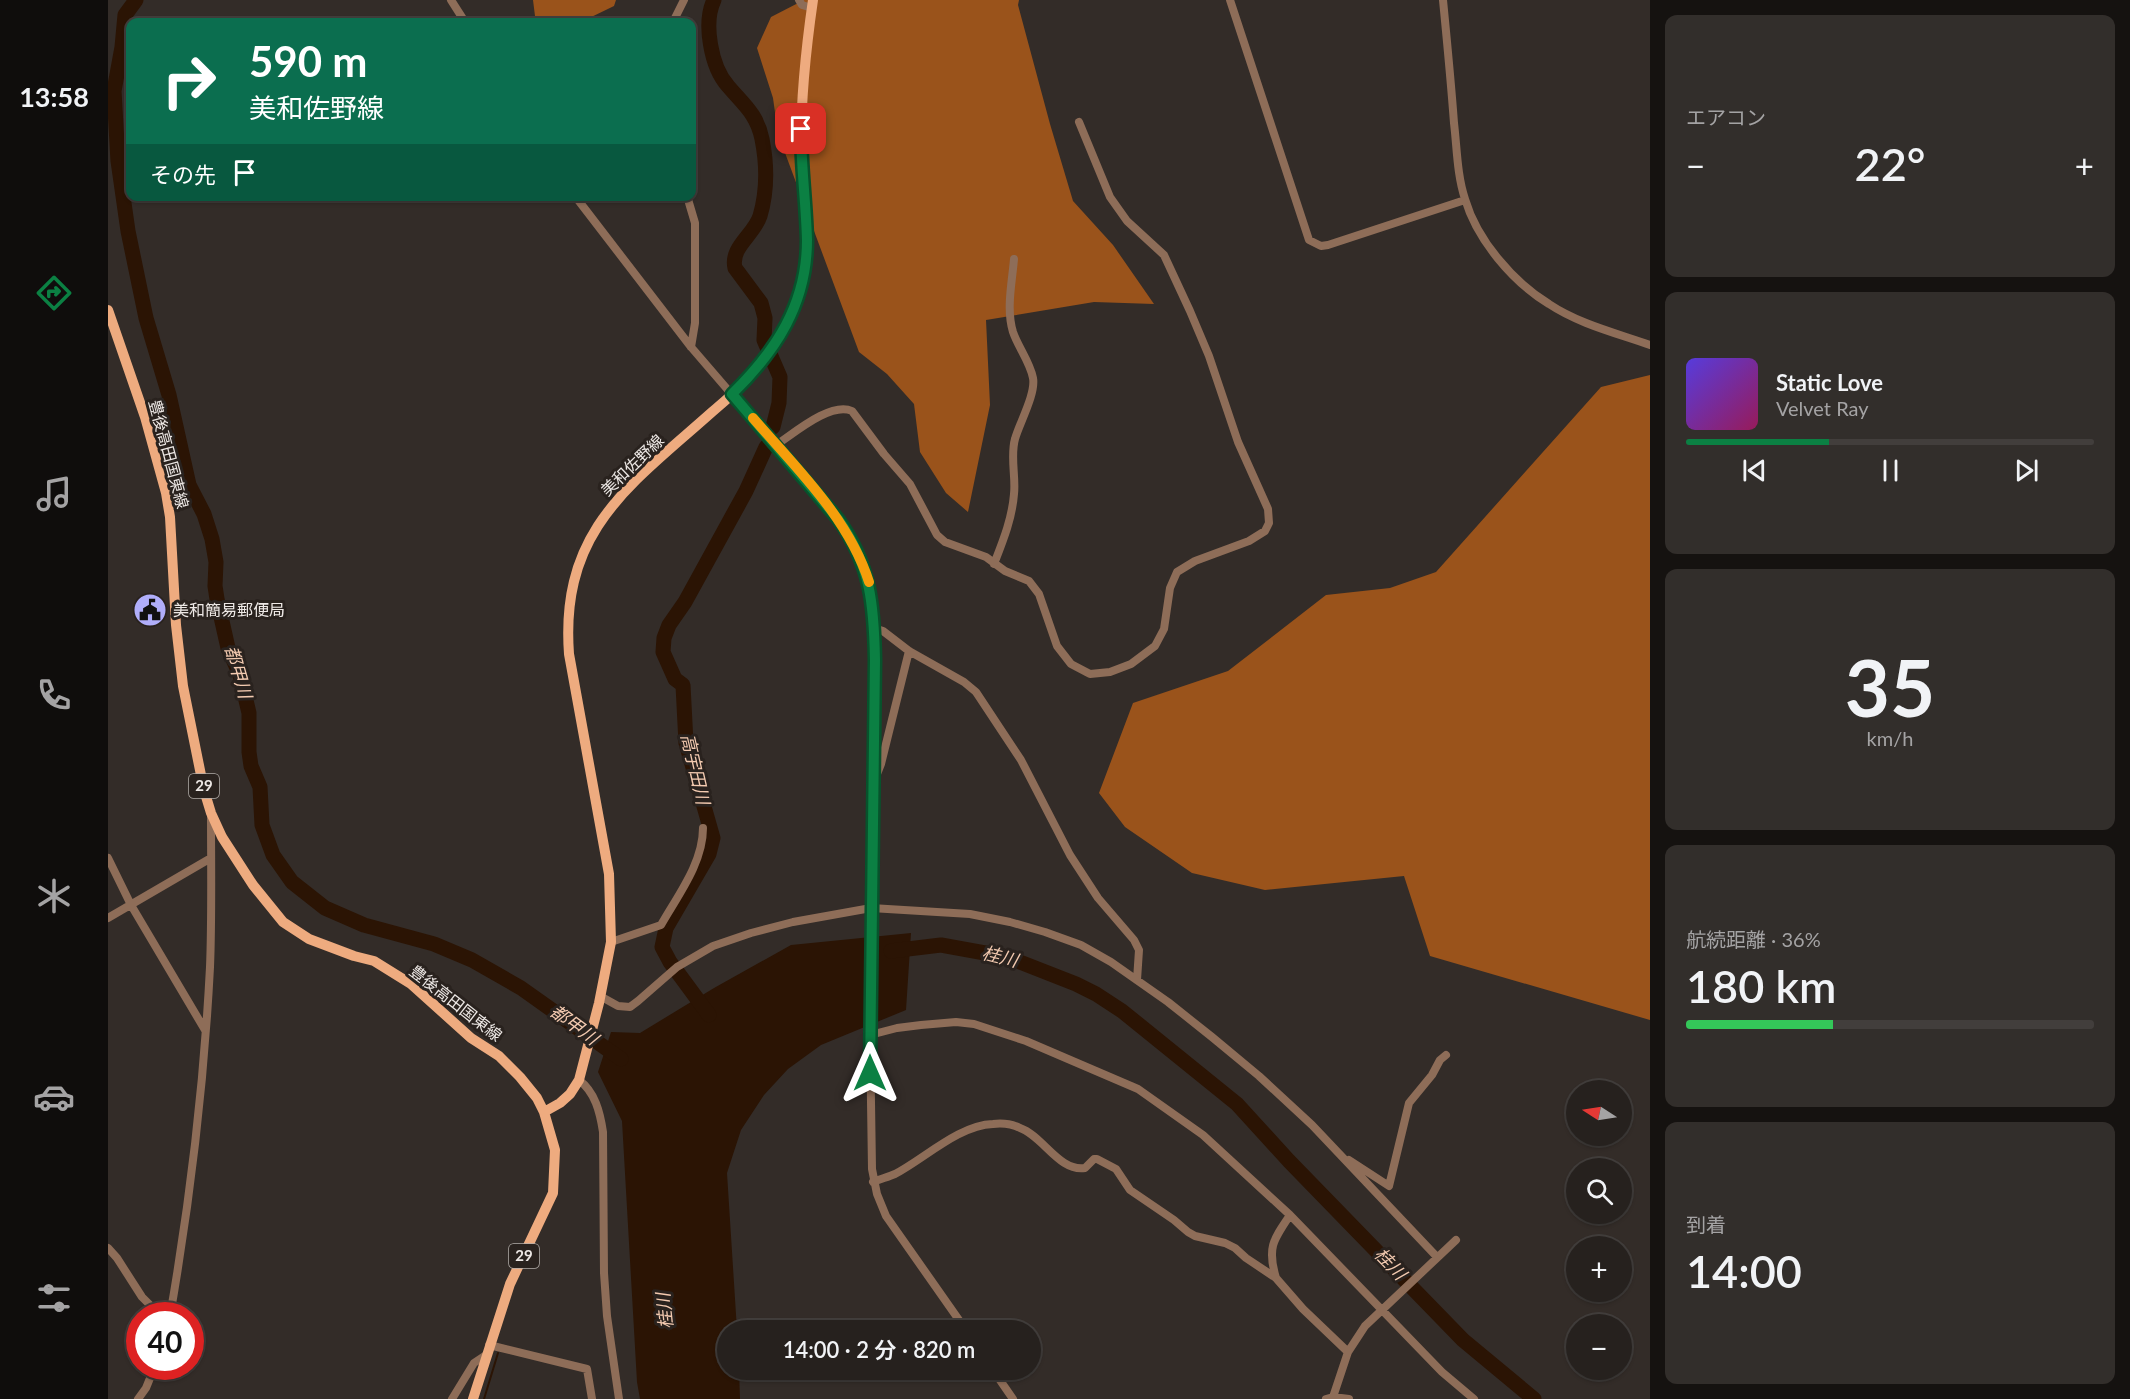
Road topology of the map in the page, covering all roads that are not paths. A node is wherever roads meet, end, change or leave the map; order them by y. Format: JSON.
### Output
{"nodes":[{"id":1,"x":451,"y":0,"type":"edge"},
{"id":2,"x":684,"y":0,"type":"edge"},
{"id":3,"x":799,"y":0,"type":"edge"},
{"id":4,"x":1230,"y":0,"type":"edge"},
{"id":5,"x":1443,"y":0,"type":"edge"},
{"id":6,"x":813,"y":4,"type":"edge"},
{"id":7,"x":462,"y":18,"type":"edge"},
{"id":8,"x":675,"y":18,"type":"edge"},
{"id":9,"x":1079,"y":122,"type":"dead end"},
{"id":10,"x":1465,"y":200,"type":"junction"},
{"id":11,"x":579,"y":201,"type":"edge"},
{"id":12,"x":688,"y":201,"type":"edge"},
{"id":13,"x":1014,"y":259,"type":"dead end"},
{"id":14,"x":108,"y":310,"type":"edge"},
{"id":15,"x":1650,"y":345,"type":"edge"},
{"id":16,"x":692,"y":347,"type":"junction"},
{"id":17,"x":732,"y":394,"type":"junction"},
{"id":18,"x":776,"y":445,"type":"junction"},
{"id":19,"x":994,"y":564,"type":"junction"},
{"id":20,"x":874,"y":628,"type":"junction"},
{"id":21,"x":909,"y":651,"type":"junction"},
{"id":22,"x":873,"y":777,"type":"junction"},
{"id":23,"x":211,"y":813,"type":"junction"},
{"id":24,"x":703,"y":828,"type":"dead end"},
{"id":25,"x":108,"y":858,"type":"edge"},
{"id":26,"x":211,"y":858,"type":"junction"},
{"id":27,"x":130,"y":905,"type":"junction"},
{"id":28,"x":871,"y":910,"type":"junction"},
{"id":29,"x":108,"y":918,"type":"edge"},
{"id":30,"x":611,"y":942,"type":"junction"},
{"id":31,"x":1137,"y":980,"type":"junction"},
{"id":32,"x":600,"y":999,"type":"junction"},
{"id":33,"x":205,"y":1031,"type":"junction"},
{"id":34,"x":870,"y":1033,"type":"junction"},
{"id":35,"x":1446,"y":1055,"type":"dead end"},
{"id":36,"x":579,"y":1080,"type":"junction"},
{"id":37,"x":544,"y":1112,"type":"junction"},
{"id":38,"x":1339,"y":1154,"type":"junction"},
{"id":39,"x":873,"y":1182,"type":"junction"},
{"id":40,"x":1290,"y":1215,"type":"junction"},
{"id":41,"x":1456,"y":1240,"type":"dead end"},
{"id":42,"x":108,"y":1248,"type":"edge"},
{"id":43,"x":1435,"y":1259,"type":"junction"},
{"id":44,"x":1276,"y":1278,"type":"junction"},
{"id":45,"x":147,"y":1302,"type":"edge"},
{"id":46,"x":172,"y":1302,"type":"edge"},
{"id":47,"x":1383,"y":1309,"type":"junction"},
{"id":48,"x":959,"y":1320,"type":"edge"},
{"id":49,"x":488,"y":1350,"type":"junction"},
{"id":50,"x":1348,"y":1352,"type":"junction"},
{"id":51,"x":148,"y":1380,"type":"edge"},
{"id":52,"x":1000,"y":1380,"type":"edge"},
{"id":53,"x":1329,"y":1398,"type":"edge"},
{"id":54,"x":138,"y":1399,"type":"edge"},
{"id":55,"x":452,"y":1399,"type":"edge"},
{"id":56,"x":473,"y":1399,"type":"edge"},
{"id":57,"x":592,"y":1399,"type":"edge"},
{"id":58,"x":619,"y":1399,"type":"edge"},
{"id":59,"x":1013,"y":1399,"type":"edge"},
{"id":60,"x":1349,"y":1399,"type":"edge"},
{"id":61,"x":1474,"y":1399,"type":"edge"}],
"edges":[{"from":1,"to":7,"type":"street"},
{"from":2,"to":8,"type":"street"},
{"from":3,"to":6,"type":"street"},
{"from":4,"to":10,"type":"street"},
{"from":5,"to":10,"type":"street"},
{"from":6,"to":17,"type":"main road","name":"美和佐野線"},
{"from":9,"to":19,"type":"street"},
{"from":10,"to":15,"type":"street"},
{"from":11,"to":16,"type":"street"},
{"from":12,"to":16,"type":"street"},
{"from":13,"to":19,"type":"street"},
{"from":14,"to":23,"type":"main road","name":"豊後高田国東線","number":"29"},
{"from":16,"to":17,"type":"street"},
{"from":17,"to":18,"type":"street"},
{"from":17,"to":30,"type":"main road","name":"美和佐野線"},
{"from":18,"to":19,"type":"street"},
{"from":18,"to":20,"type":"street"},
{"from":20,"to":21,"type":"street"},
{"from":20,"to":22,"type":"street"},
{"from":21,"to":22,"type":"street"},
{"from":21,"to":31,"type":"street"},
{"from":22,"to":28,"type":"street"},
{"from":23,"to":26,"type":"street"},
{"from":23,"to":37,"type":"main road","name":"豊後高田国東線","number":"29"},
{"from":24,"to":30,"type":"street"},
{"from":25,"to":27,"type":"street"},
{"from":26,"to":27,"type":"street"},
{"from":26,"to":33,"type":"street"},
{"from":27,"to":29,"type":"street"},
{"from":27,"to":33,"type":"street"},
{"from":28,"to":31,"type":"street"},
{"from":28,"to":32,"type":"street"},
{"from":28,"to":34,"type":"street"},
{"from":30,"to":32,"type":"main road","name":"美和佐野線"},
{"from":31,"to":38,"type":"street"},
{"from":32,"to":36,"type":"main road","name":"美和佐野線"},
{"from":33,"to":46,"type":"street"},
{"from":34,"to":39,"type":"street"},
{"from":34,"to":40,"type":"street"},
{"from":35,"to":38,"type":"street"},
{"from":36,"to":37,"type":"main road","name":"美和佐野線"},
{"from":36,"to":58,"type":"street"},
{"from":37,"to":49,"type":"main road","name":"豊後高田国東線","number":"29"},
{"from":38,"to":43,"type":"street"},
{"from":39,"to":44,"type":"street"},
{"from":39,"to":48,"type":"street"},
{"from":40,"to":44,"type":"street"},
{"from":40,"to":47,"type":"street"},
{"from":41,"to":43,"type":"street"},
{"from":42,"to":45,"type":"street"},
{"from":43,"to":47,"type":"street"},
{"from":44,"to":50,"type":"street"},
{"from":47,"to":50,"type":"street"},
{"from":47,"to":61,"type":"street"},
{"from":49,"to":55,"type":"street"},
{"from":49,"to":56,"type":"main road","name":"豊後高田国東線","number":"29"},
{"from":49,"to":57,"type":"street"},
{"from":50,"to":53,"type":"street"},
{"from":51,"to":54,"type":"street"},
{"from":52,"to":59,"type":"street"},
{"from":53,"to":60,"type":"street"}]}
